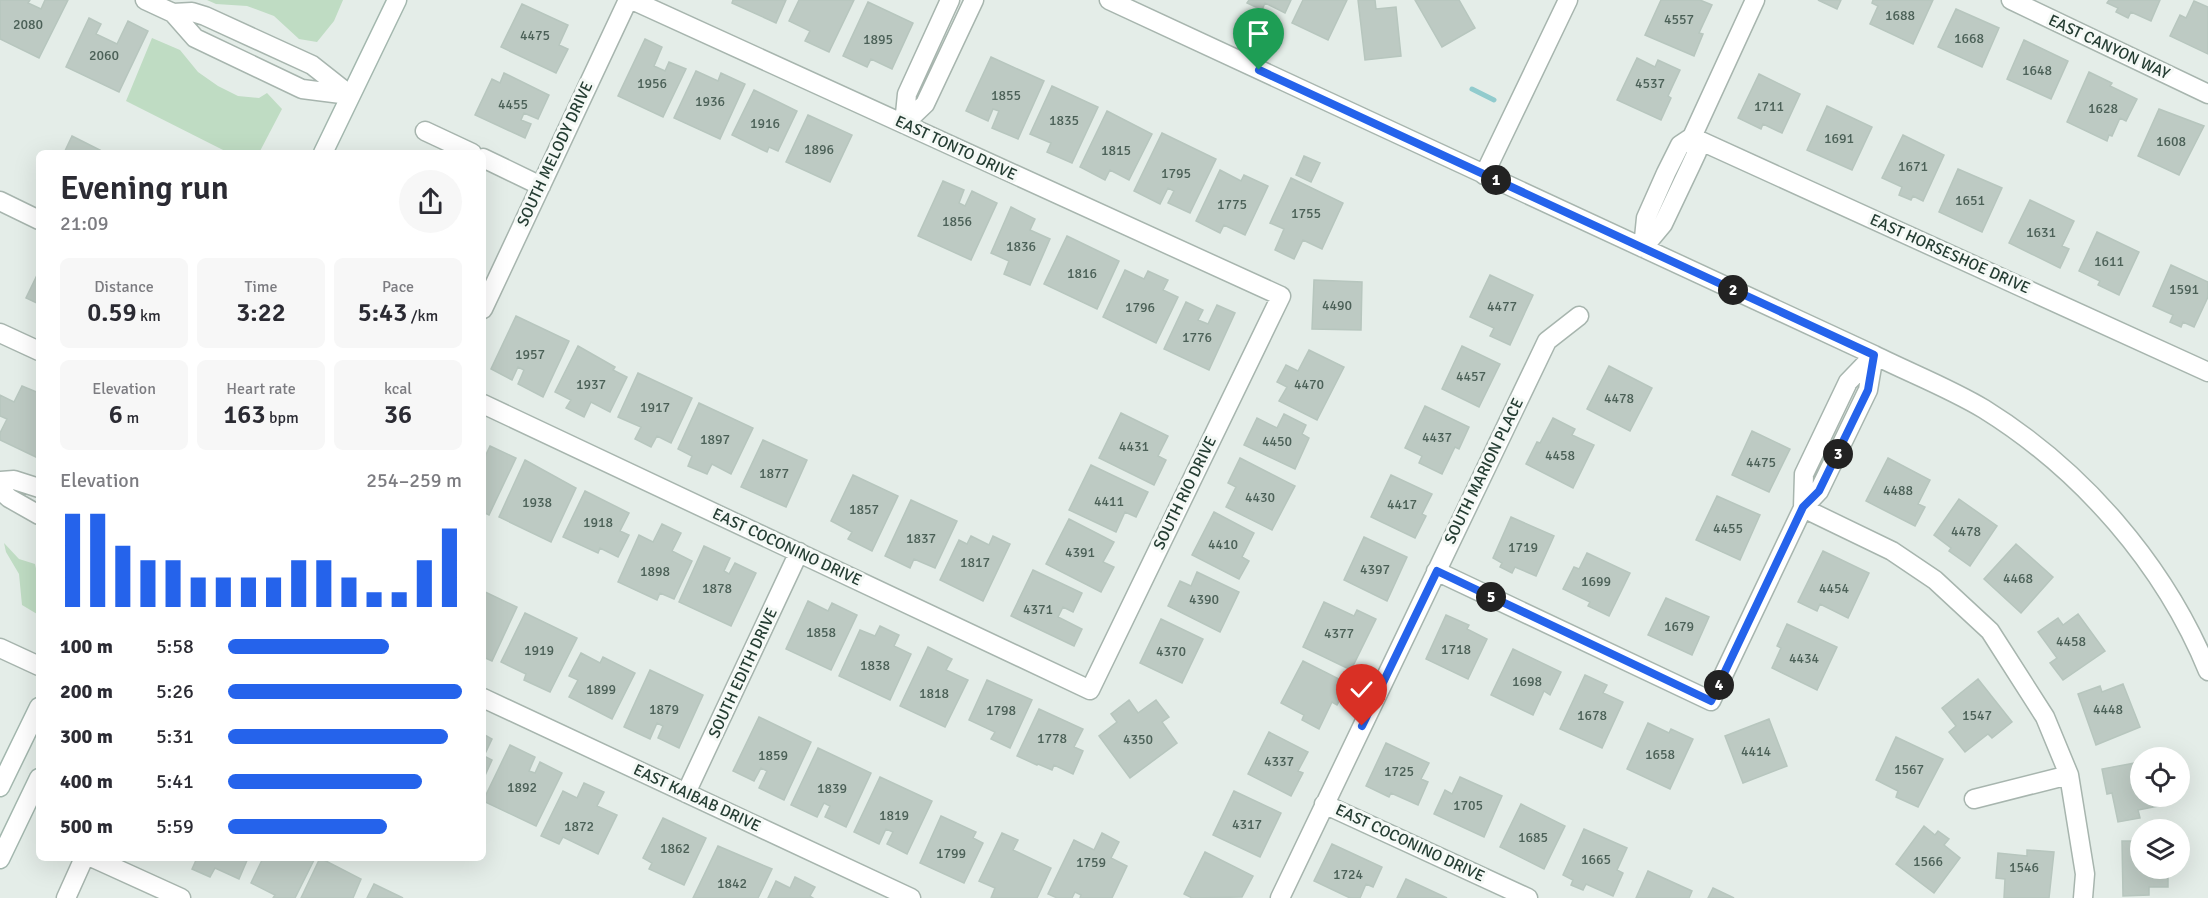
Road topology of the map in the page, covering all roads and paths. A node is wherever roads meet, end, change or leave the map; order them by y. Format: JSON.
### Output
{"nodes":[{"id":1,"x":145,"y":0,"type":"edge"},
{"id":2,"x":397,"y":0,"type":"edge"},
{"id":3,"x":628,"y":0,"type":"edge"},
{"id":4,"x":632,"y":0,"type":"edge"},
{"id":5,"x":950,"y":0,"type":"edge"},
{"id":6,"x":974,"y":0,"type":"edge"},
{"id":7,"x":1108,"y":0,"type":"edge"},
{"id":8,"x":1568,"y":0,"type":"edge"},
{"id":9,"x":1755,"y":0,"type":"edge"},
{"id":10,"x":2011,"y":0,"type":"edge"},
{"id":11,"x":173,"y":13,"type":"junction"},
{"id":12,"x":935,"y":32,"type":"junction"},
{"id":13,"x":955,"y":41,"type":"junction"},
{"id":14,"x":2208,"y":94,"type":"edge"},
{"id":15,"x":350,"y":95,"type":"junction"},
{"id":16,"x":904,"y":124,"type":"junction"},
{"id":17,"x":425,"y":131,"type":"dead end"},
{"id":18,"x":1692,"y":137,"type":"junction"},
{"id":19,"x":324,"y":150,"type":"edge"},
{"id":20,"x":466,"y":150,"type":"edge"},
{"id":21,"x":486,"y":159,"type":"edge"},
{"id":22,"x":1666,"y":173,"type":"junction"},
{"id":23,"x":1484,"y":175,"type":"junction"},
{"id":24,"x":1684,"y":180,"type":"junction"},
{"id":25,"x":540,"y":186,"type":"junction"},
{"id":26,"x":0,"y":201,"type":"edge"},
{"id":27,"x":36,"y":219,"type":"edge"},
{"id":28,"x":1643,"y":248,"type":"junction"},
{"id":29,"x":1281,"y":296,"type":"joint"},
{"id":30,"x":486,"y":303,"type":"edge"},
{"id":31,"x":1579,"y":316,"type":"dead end"},
{"id":32,"x":0,"y":333,"type":"edge"},
{"id":33,"x":36,"y":350,"type":"edge"},
{"id":34,"x":1874,"y":355,"type":"junction"},
{"id":35,"x":2208,"y":372,"type":"edge"},
{"id":36,"x":486,"y":405,"type":"edge"},
{"id":37,"x":1829,"y":423,"type":"junction"},
{"id":38,"x":1848,"y":432,"type":"junction"},
{"id":39,"x":0,"y":481,"type":"edge"},
{"id":40,"x":36,"y":487,"type":"edge"},
{"id":41,"x":0,"y":490,"type":"edge"},
{"id":42,"x":1803,"y":507,"type":"junction"},
{"id":43,"x":36,"y":513,"type":"edge"},
{"id":44,"x":799,"y":552,"type":"junction"},
{"id":45,"x":1437,"y":571,"type":"junction"},
{"id":46,"x":0,"y":648,"type":"edge"},
{"id":47,"x":36,"y":665,"type":"edge"},
{"id":48,"x":2208,"y":671,"type":"edge"},
{"id":49,"x":1090,"y":690,"type":"joint"},
{"id":50,"x":486,"y":699,"type":"edge"},
{"id":51,"x":36,"y":713,"type":"edge"},
{"id":52,"x":2069,"y":775,"type":"junction"},
{"id":53,"x":36,"y":784,"type":"edge"},
{"id":54,"x":0,"y":787,"type":"edge"},
{"id":55,"x":686,"y":793,"type":"junction"},
{"id":56,"x":1974,"y":799,"type":"dead end"},
{"id":57,"x":1324,"y":804,"type":"junction"},
{"id":58,"x":0,"y":859,"type":"edge"},
{"id":59,"x":83,"y":861,"type":"edge"},
{"id":60,"x":100,"y":861,"type":"edge"},
{"id":61,"x":66,"y":898,"type":"edge"},
{"id":62,"x":180,"y":898,"type":"edge"},
{"id":63,"x":911,"y":898,"type":"edge"},
{"id":64,"x":1280,"y":898,"type":"edge"},
{"id":65,"x":1528,"y":898,"type":"edge"},
{"id":66,"x":2083,"y":898,"type":"edge"}],
"edges":[{"from":1,"to":11,"type":"street"},
{"from":2,"to":15,"type":"street"},
{"from":3,"to":25,"type":"street","name":"SOUTH MELODY DRIVE"},
{"from":4,"to":16,"type":"street","name":"EAST TONTO DRIVE"},
{"from":5,"to":12,"type":"street"},
{"from":6,"to":13,"type":"street"},
{"from":7,"to":23,"type":"street"},
{"from":8,"to":23,"type":"street"},
{"from":9,"to":18,"type":"street"},
{"from":10,"to":14,"type":"street","name":"EAST CANYON WAY"},
{"from":11,"to":15,"type":"street"},
{"from":11,"to":15,"type":"street"},
{"from":12,"to":13,"type":"street"},
{"from":12,"to":16,"type":"street"},
{"from":13,"to":16,"type":"street"},
{"from":15,"to":19,"type":"street"},
{"from":16,"to":29,"type":"street","name":"EAST TONTO DRIVE"},
{"from":17,"to":20,"type":"street"},
{"from":18,"to":22,"type":"street"},
{"from":18,"to":24,"type":"street"},
{"from":18,"to":35,"type":"street","name":"EAST HORSESHOE DRIVE"},
{"from":21,"to":25,"type":"street"},
{"from":22,"to":24,"type":"street"},
{"from":22,"to":28,"type":"street"},
{"from":23,"to":28,"type":"street"},
{"from":24,"to":28,"type":"street"},
{"from":25,"to":30,"type":"street","name":"SOUTH MELODY DRIVE"},
{"from":26,"to":27,"type":"street"},
{"from":28,"to":34,"type":"street"},
{"from":29,"to":49,"type":"street","name":"SOUTH RIO DRIVE"},
{"from":31,"to":45,"type":"street","name":"SOUTH MARION PLACE"},
{"from":32,"to":33,"type":"street"},
{"from":34,"to":37,"type":"street"},
{"from":34,"to":38,"type":"street"},
{"from":34,"to":48,"type":"street"},
{"from":36,"to":44,"type":"street","name":"EAST COCONINO DRIVE"},
{"from":37,"to":38,"type":"street"},
{"from":37,"to":42,"type":"street"},
{"from":38,"to":42,"type":"street"},
{"from":39,"to":40,"type":"street"},
{"from":41,"to":43,"type":"street"},
{"from":42,"to":45,"type":"street"},
{"from":42,"to":52,"type":"street"},
{"from":44,"to":49,"type":"street","name":"EAST COCONINO DRIVE"},
{"from":44,"to":55,"type":"street","name":"SOUTH EDITH DRIVE"},
{"from":45,"to":57,"type":"street","name":"SOUTH MARION PLACE"},
{"from":46,"to":47,"type":"street"},
{"from":50,"to":55,"type":"street","name":"EAST KAIBAB DRIVE"},
{"from":51,"to":54,"type":"street"},
{"from":52,"to":56,"type":"street"},
{"from":52,"to":66,"type":"street"},
{"from":53,"to":58,"type":"street"},
{"from":55,"to":63,"type":"street","name":"EAST KAIBAB DRIVE"},
{"from":57,"to":64,"type":"street","name":"SOUTH MARION PLACE"},
{"from":57,"to":65,"type":"street","name":"EAST COCONINO DRIVE"},
{"from":59,"to":61,"type":"street"},
{"from":60,"to":62,"type":"street"}]}
